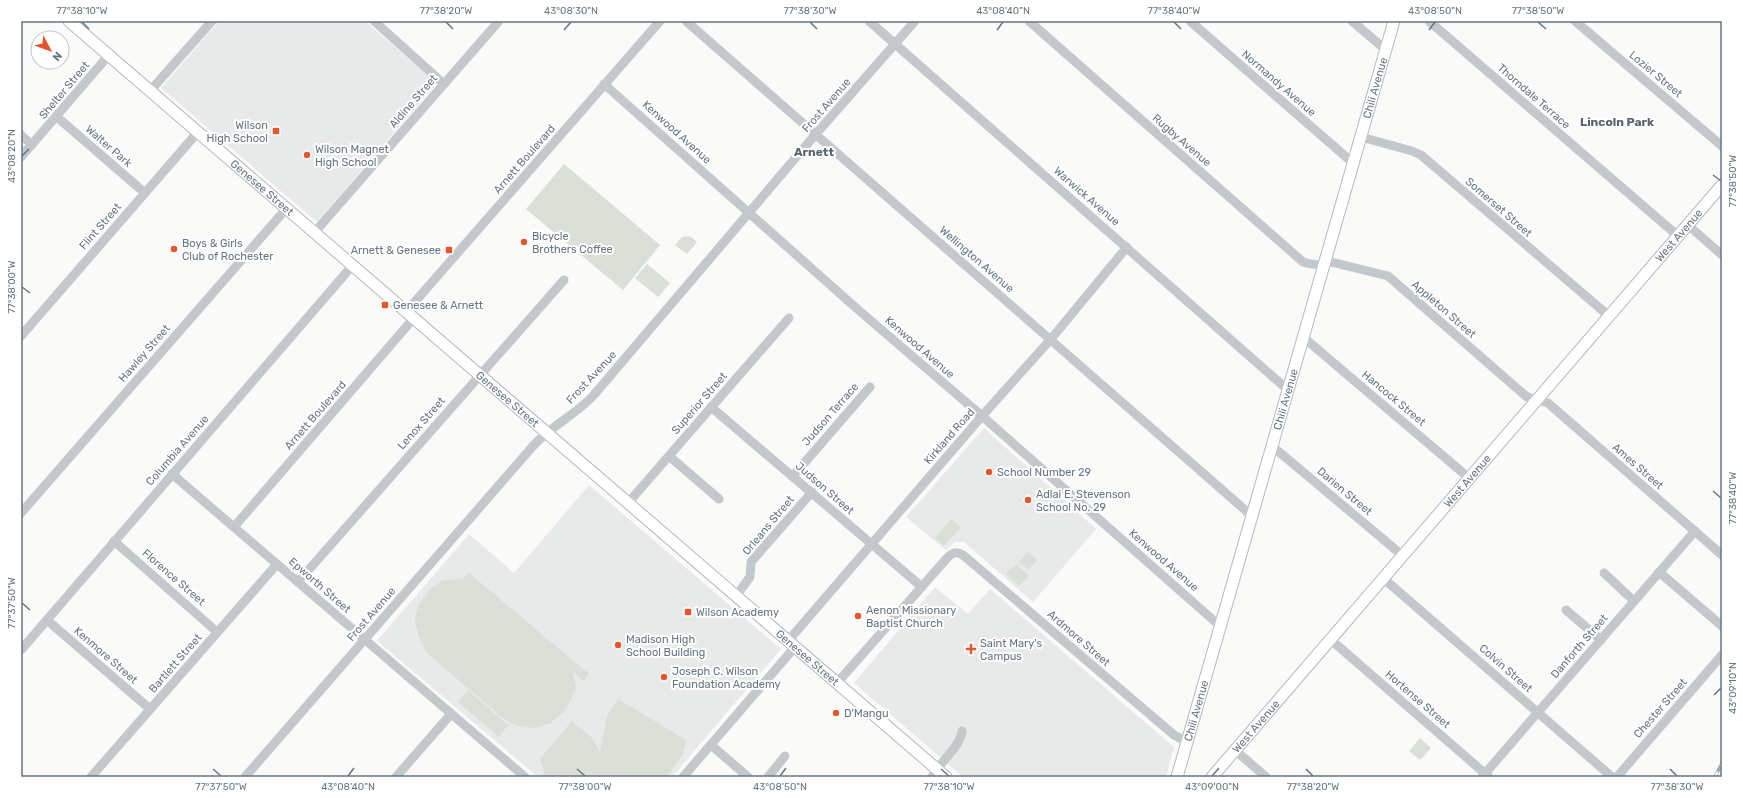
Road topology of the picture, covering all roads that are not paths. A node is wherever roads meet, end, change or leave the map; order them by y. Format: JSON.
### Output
{"nodes":[{"id":1,"x":212,"y":21,"type":"edge"},
{"id":2,"x":374,"y":21,"type":"edge"},
{"id":3,"x":499,"y":21,"type":"edge"},
{"id":4,"x":660,"y":21,"type":"edge"},
{"id":5,"x":686,"y":21,"type":"edge"},
{"id":6,"x":869,"y":21,"type":"edge"},
{"id":7,"x":915,"y":21,"type":"edge"},
{"id":8,"x":1029,"y":21,"type":"edge"},
{"id":9,"x":1190,"y":21,"type":"edge"},
{"id":10,"x":1352,"y":21,"type":"edge"},
{"id":11,"x":1394,"y":21,"type":"edge"},
{"id":12,"x":1430,"y":21,"type":"edge"},
{"id":13,"x":1575,"y":21,"type":"edge"},
{"id":14,"x":70,"y":22,"type":"edge"},
{"id":15,"x":895,"y":44,"type":"junction"},
{"id":16,"x":1386,"y":50,"type":"junction"},
{"id":17,"x":108,"y":56,"type":"junction"},
{"id":18,"x":444,"y":84,"type":"junction"},
{"id":19,"x":604,"y":84,"type":"junction"},
{"id":20,"x":150,"y":91,"type":"junction"},
{"id":21,"x":57,"y":116,"type":"junction"},
{"id":22,"x":197,"y":133,"type":"junction"},
{"id":23,"x":21,"y":135,"type":"edge"},
{"id":24,"x":815,"y":135,"type":"junction"},
{"id":25,"x":1361,"y":137,"type":"junction"},
{"id":26,"x":32,"y":145,"type":"junction"},
{"id":27,"x":1722,"y":146,"type":"edge"},
{"id":28,"x":21,"y":158,"type":"edge"},
{"id":29,"x":1353,"y":163,"type":"junction"},
{"id":30,"x":1722,"y":185,"type":"edge"},
{"id":31,"x":145,"y":193,"type":"junction"},
{"id":32,"x":286,"y":209,"type":"junction"},
{"id":33,"x":750,"y":213,"type":"junction"},
{"id":34,"x":1688,"y":225,"type":"junction"},
{"id":35,"x":314,"y":234,"type":"junction"},
{"id":36,"x":1678,"y":236,"type":"junction"},
{"id":37,"x":1127,"y":247,"type":"junction"},
{"id":38,"x":1722,"y":255,"type":"edge"},
{"id":39,"x":1325,"y":264,"type":"junction"},
{"id":40,"x":352,"y":266,"type":"junction"},
{"id":41,"x":564,"y":280,"type":"dead end"},
{"id":42,"x":410,"y":315,"type":"junction"},
{"id":43,"x":1608,"y":316,"type":"junction"},
{"id":44,"x":789,"y":318,"type":"dead end"},
{"id":45,"x":21,"y":336,"type":"edge"},
{"id":46,"x":1303,"y":337,"type":"junction"},
{"id":47,"x":1051,"y":339,"type":"junction"},
{"id":48,"x":479,"y":375,"type":"junction"},
{"id":49,"x":870,"y":387,"type":"dead end"},
{"id":50,"x":1288,"y":390,"type":"junction"},
{"id":51,"x":1537,"y":399,"type":"junction"},
{"id":52,"x":711,"y":407,"type":"junction"},
{"id":53,"x":982,"y":416,"type":"junction"},
{"id":54,"x":547,"y":433,"type":"junction"},
{"id":55,"x":1272,"y":446,"type":"junction"},
{"id":56,"x":669,"y":456,"type":"junction"},
{"id":57,"x":172,"y":474,"type":"junction"},
{"id":58,"x":793,"y":476,"type":"junction"},
{"id":59,"x":1469,"y":478,"type":"junction"},
{"id":60,"x":812,"y":492,"type":"junction"},
{"id":61,"x":719,"y":499,"type":"dead end"},
{"id":62,"x":628,"y":503,"type":"junction"},
{"id":63,"x":21,"y":513,"type":"edge"},
{"id":64,"x":1252,"y":516,"type":"junction"},
{"id":65,"x":234,"y":528,"type":"junction"},
{"id":66,"x":1695,"y":531,"type":"junction"},
{"id":67,"x":114,"y":541,"type":"junction"},
{"id":68,"x":872,"y":544,"type":"junction"},
{"id":69,"x":1402,"y":555,"type":"junction"},
{"id":70,"x":1722,"y":555,"type":"edge"},
{"id":71,"x":277,"y":564,"type":"junction"},
{"id":72,"x":1660,"y":572,"type":"junction"},
{"id":73,"x":1604,"y":574,"type":"dead end"},
{"id":74,"x":1384,"y":578,"type":"junction"},
{"id":75,"x":298,"y":582,"type":"junction"},
{"id":76,"x":922,"y":587,"type":"junction"},
{"id":77,"x":736,"y":596,"type":"junction"},
{"id":78,"x":1634,"y":601,"type":"junction"},
{"id":79,"x":1566,"y":610,"type":"dead end"},
{"id":80,"x":47,"y":620,"type":"junction"},
{"id":81,"x":1220,"y":626,"type":"junction"},
{"id":82,"x":1722,"y":626,"type":"edge"},
{"id":83,"x":218,"y":632,"type":"junction"},
{"id":84,"x":365,"y":639,"type":"junction"},
{"id":85,"x":1330,"y":639,"type":"junction"},
{"id":86,"x":1601,"y":640,"type":"junction"},
{"id":87,"x":792,"y":644,"type":"junction"},
{"id":88,"x":21,"y":650,"type":"edge"},
{"id":89,"x":1722,"y":654,"type":"edge"},
{"id":90,"x":837,"y":683,"type":"junction"},
{"id":91,"x":150,"y":709,"type":"junction"},
{"id":92,"x":1538,"y":712,"type":"junction"},
{"id":93,"x":451,"y":714,"type":"junction"},
{"id":94,"x":962,"y":731,"type":"dead end"},
{"id":95,"x":1187,"y":742,"type":"junction"},
{"id":96,"x":710,"y":745,"type":"junction"},
{"id":97,"x":1235,"y":750,"type":"junction"},
{"id":98,"x":785,"y":756,"type":"dead end"},
{"id":99,"x":934,"y":773,"type":"edge"},
{"id":100,"x":1485,"y":776,"type":"edge"},
{"id":101,"x":91,"y":777,"type":"edge"},
{"id":102,"x":245,"y":777,"type":"edge"},
{"id":103,"x":396,"y":777,"type":"edge"},
{"id":104,"x":525,"y":777,"type":"edge"},
{"id":105,"x":683,"y":777,"type":"edge"},
{"id":106,"x":748,"y":777,"type":"edge"},
{"id":107,"x":768,"y":777,"type":"edge"},
{"id":108,"x":946,"y":777,"type":"edge"},
{"id":109,"x":1177,"y":777,"type":"edge"},
{"id":110,"x":1212,"y":777,"type":"edge"},
{"id":111,"x":1266,"y":777,"type":"edge"},
{"id":112,"x":1612,"y":777,"type":"edge"},
{"id":113,"x":1617,"y":777,"type":"edge"}],
"edges":[{"from":1,"to":20,"type":"street"},
{"from":2,"to":18,"type":"street"},
{"from":3,"to":18,"type":"street","name":"Aldine Street"},
{"from":4,"to":19,"type":"street","name":"Arnett Boulevard"},
{"from":5,"to":24,"type":"street","name":"Wellington Avenue"},
{"from":6,"to":15,"type":"street","name":"Warwick Avenue"},
{"from":7,"to":15,"type":"street","name":"Frost Avenue"},
{"from":8,"to":39,"type":"street","name":"Rugby Avenue"},
{"from":9,"to":29,"type":"street","name":"Normandy Avenue"},
{"from":10,"to":16,"type":"street"},
{"from":11,"to":16,"type":"main road","name":"Chili Avenue"},
{"from":12,"to":36,"type":"street","name":"Thorndale Terrace"},
{"from":13,"to":27,"type":"street","name":"Lozier Street"},
{"from":14,"to":17,"type":"main road","name":"Genesee Street"},
{"from":15,"to":24,"type":"street","name":"Frost Avenue"},
{"from":15,"to":37,"type":"street","name":"Warwick Avenue"},
{"from":16,"to":25,"type":"main road","name":"Chili Avenue"},
{"from":17,"to":20,"type":"main road","name":"Genesee Street"},
{"from":17,"to":21,"type":"street","name":"Shelter Street"},
{"from":18,"to":35,"type":"street","name":"Aldine Street"},
{"from":19,"to":33,"type":"street","name":"Kenwood Avenue"},
{"from":19,"to":42,"type":"street","name":"Arnett Boulevard"},
{"from":20,"to":22,"type":"main road","name":"Genesee Street"},
{"from":21,"to":26,"type":"street","name":"Shelter Street"},
{"from":21,"to":31,"type":"street","name":"Walter Park"},
{"from":22,"to":31,"type":"street","name":"Flint Street"},
{"from":22,"to":32,"type":"main road","name":"Genesee Street"},
{"from":23,"to":26,"type":"street"},
{"from":24,"to":33,"type":"street","name":"Frost Avenue"},
{"from":24,"to":47,"type":"street","name":"Wellington Avenue"},
{"from":25,"to":29,"type":"main road","name":"Chili Avenue"},
{"from":25,"to":43,"type":"street","name":"Somerset Street"},
{"from":26,"to":28,"type":"street","name":"Shelter Street"},
{"from":29,"to":39,"type":"main road","name":"Chili Avenue"},
{"from":30,"to":34,"type":"main road","name":"West Avenue"},
{"from":31,"to":45,"type":"street","name":"Flint Street"},
{"from":32,"to":35,"type":"main road","name":"Genesee Street"},
{"from":32,"to":63,"type":"street","name":"Hawley Street"},
{"from":33,"to":53,"type":"street","name":"Kenwood Avenue"},
{"from":33,"to":54,"type":"street","name":"Frost Avenue"},
{"from":34,"to":36,"type":"main road","name":"West Avenue"},
{"from":34,"to":38,"type":"street"},
{"from":35,"to":40,"type":"main road","name":"Genesee Street"},
{"from":36,"to":43,"type":"main road","name":"West Avenue"},
{"from":37,"to":47,"type":"street","name":"Kirkland Road"},
{"from":37,"to":50,"type":"street","name":"Warwick Avenue"},
{"from":39,"to":46,"type":"main road","name":"Chili Avenue"},
{"from":39,"to":51,"type":"street","name":"Appleton Street"},
{"from":40,"to":42,"type":"main road","name":"Genesee Street"},
{"from":40,"to":57,"type":"street","name":"Columbia Avenue"},
{"from":41,"to":48,"type":"street","name":"Lenox Street"},
{"from":42,"to":48,"type":"main road","name":"Genesee Street"},
{"from":42,"to":65,"type":"street","name":"Arnett Boulevard"},
{"from":43,"to":51,"type":"main road","name":"West Avenue"},
{"from":44,"to":52,"type":"street","name":"Superior Street"},
{"from":46,"to":50,"type":"main road","name":"Chili Avenue"},
{"from":46,"to":59,"type":"street","name":"Hancock Street"},
{"from":47,"to":53,"type":"street","name":"Kirkland Road"},
{"from":47,"to":64,"type":"street","name":"Wellington Avenue"},
{"from":48,"to":54,"type":"main road","name":"Genesee Street"},
{"from":48,"to":75,"type":"street","name":"Lenox Street"},
{"from":49,"to":58,"type":"street","name":"Judson Terrace"},
{"from":50,"to":55,"type":"main road","name":"Chili Avenue"},
{"from":51,"to":59,"type":"main road","name":"West Avenue"},
{"from":51,"to":66,"type":"street","name":"Ames Street"},
{"from":52,"to":56,"type":"street","name":"Superior Street"},
{"from":52,"to":58,"type":"street","name":"Judson Street"},
{"from":53,"to":68,"type":"street","name":"Kirkland Road"},
{"from":53,"to":81,"type":"street","name":"Kenwood Avenue"},
{"from":54,"to":62,"type":"main road","name":"Genesee Street"},
{"from":54,"to":84,"type":"street","name":"Frost Avenue"},
{"from":55,"to":64,"type":"main road","name":"Chili Avenue"},
{"from":55,"to":69,"type":"street","name":"Darien Street"},
{"from":56,"to":61,"type":"street"},
{"from":56,"to":62,"type":"street","name":"Superior Street"},
{"from":57,"to":65,"type":"street","name":"Epworth Street"},
{"from":57,"to":67,"type":"street","name":"Columbia Avenue"},
{"from":58,"to":60,"type":"street","name":"Judson Street"},
{"from":59,"to":69,"type":"main road","name":"West Avenue"},
{"from":60,"to":68,"type":"street","name":"Judson Street"},
{"from":60,"to":77,"type":"street","name":"Orleans Street"},
{"from":62,"to":77,"type":"main road","name":"Genesee Street"},
{"from":64,"to":81,"type":"main road","name":"Chili Avenue"},
{"from":65,"to":71,"type":"street","name":"Epworth Street"},
{"from":66,"to":70,"type":"street","name":"Ames Street"},
{"from":66,"to":72,"type":"street","name":"Danforth Street"},
{"from":67,"to":80,"type":"street","name":"Columbia Avenue"},
{"from":67,"to":83,"type":"street","name":"Florence Street"},
{"from":68,"to":76,"type":"street","name":"Judson Street"},
{"from":68,"to":87,"type":"street","name":"Kirkland Road"},
{"from":69,"to":74,"type":"main road","name":"West Avenue"},
{"from":71,"to":75,"type":"street","name":"Epworth Street"},
{"from":71,"to":83,"type":"street","name":"Bartlett Street"},
{"from":72,"to":78,"type":"street","name":"Danforth Street"},
{"from":72,"to":82,"type":"street"},
{"from":73,"to":78,"type":"street"},
{"from":74,"to":85,"type":"main road","name":"West Avenue"},
{"from":74,"to":92,"type":"street","name":"Colvin Street"},
{"from":75,"to":84,"type":"street","name":"Epworth Street"},
{"from":76,"to":90,"type":"street"},
{"from":76,"to":95,"type":"street","name":"Ardmore Street"},
{"from":77,"to":87,"type":"main road","name":"Genesee Street"},
{"from":78,"to":86,"type":"street","name":"Danforth Street"},
{"from":79,"to":86,"type":"street"},
{"from":80,"to":88,"type":"street","name":"Columbia Avenue"},
{"from":80,"to":91,"type":"street","name":"Kenmore Street"},
{"from":81,"to":95,"type":"main road","name":"Chili Avenue"},
{"from":83,"to":91,"type":"street","name":"Bartlett Street"},
{"from":84,"to":93,"type":"street","name":"Epworth Street"},
{"from":84,"to":102,"type":"street","name":"Frost Avenue"},
{"from":85,"to":97,"type":"main road","name":"West Avenue"},
{"from":85,"to":100,"type":"street","name":"Hortense Street"},
{"from":86,"to":92,"type":"street","name":"Danforth Street"},
{"from":87,"to":90,"type":"main road","name":"Genesee Street"},
{"from":87,"to":96,"type":"street","name":"Kirkland Road"},
{"from":89,"to":113,"type":"street","name":"Chester Street"},
{"from":90,"to":99,"type":"main road","name":"Genesee Street"},
{"from":91,"to":101,"type":"street","name":"Bartlett Street"},
{"from":92,"to":100,"type":"street","name":"Danforth Street"},
{"from":92,"to":112,"type":"street","name":"Colvin Street"},
{"from":93,"to":103,"type":"street"},
{"from":93,"to":104,"type":"street","name":"Epworth Street"},
{"from":94,"to":99,"type":"street"},
{"from":95,"to":109,"type":"main road","name":"Chili Avenue"},
{"from":96,"to":105,"type":"street","name":"Kirkland Road"},
{"from":96,"to":106,"type":"street"},
{"from":97,"to":110,"type":"main road","name":"West Avenue"},
{"from":97,"to":111,"type":"street"},
{"from":98,"to":107,"type":"street"},
{"from":99,"to":108,"type":"main road","name":"Genesee Street"}]}
